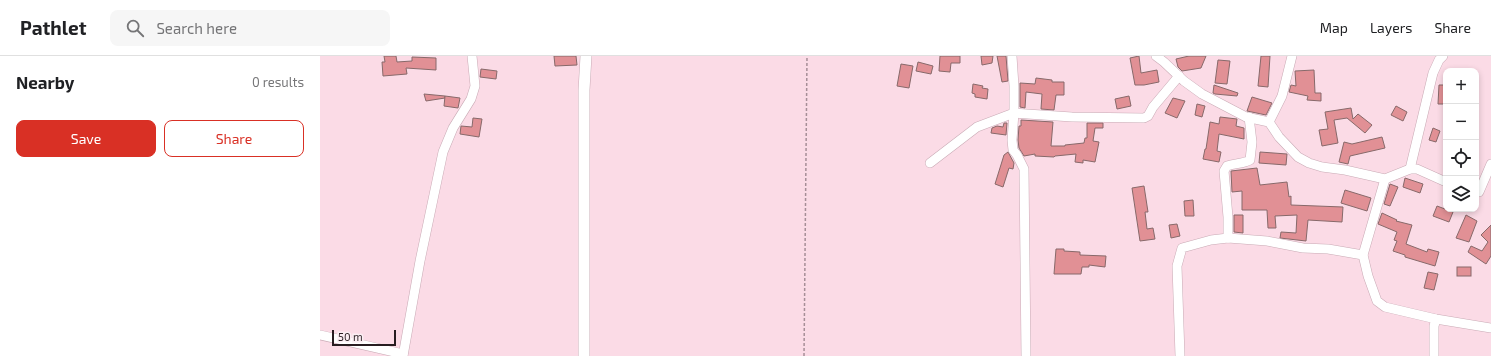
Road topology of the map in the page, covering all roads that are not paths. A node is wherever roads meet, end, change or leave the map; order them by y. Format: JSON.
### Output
{"nodes":[{"id":1,"x":472,"y":56,"type":"edge"},
{"id":2,"x":586,"y":56,"type":"edge"},
{"id":3,"x":1012,"y":56,"type":"edge"},
{"id":4,"x":1156,"y":56,"type":"edge"},
{"id":5,"x":1292,"y":56,"type":"edge"},
{"id":6,"x":1443,"y":56,"type":"edge"},
{"id":7,"x":1179,"y":76,"type":"junction"},
{"id":8,"x":1014,"y":113,"type":"junction"},
{"id":9,"x":1249,"y":117,"type":"junction"},
{"id":10,"x":1269,"y":122,"type":"junction"},
{"id":11,"x":930,"y":163,"type":"dead end"},
{"id":12,"x":1491,"y":164,"type":"edge"},
{"id":13,"x":1410,"y":169,"type":"junction"},
{"id":14,"x":1385,"y":179,"type":"junction"},
{"id":15,"x":1443,"y":181,"type":"edge"},
{"id":16,"x":1479,"y":192,"type":"edge"},
{"id":17,"x":1228,"y":238,"type":"junction"},
{"id":18,"x":1363,"y":255,"type":"junction"},
{"id":19,"x":1436,"y":319,"type":"junction"},
{"id":20,"x":1491,"y":328,"type":"edge"},
{"id":21,"x":320,"y":335,"type":"edge"},
{"id":22,"x":403,"y":355,"type":"edge"},
{"id":23,"x":584,"y":356,"type":"edge"},
{"id":24,"x":1026,"y":356,"type":"edge"},
{"id":25,"x":1180,"y":356,"type":"edge"},
{"id":26,"x":1434,"y":356,"type":"edge"}],
"edges":[{"from":1,"to":22,"type":"street"},
{"from":2,"to":23,"type":"street"},
{"from":3,"to":8,"type":"street"},
{"from":4,"to":7,"type":"street"},
{"from":5,"to":10,"type":"street"},
{"from":6,"to":13,"type":"street"},
{"from":7,"to":8,"type":"street"},
{"from":7,"to":9,"type":"street"},
{"from":8,"to":11,"type":"street"},
{"from":8,"to":24,"type":"street"},
{"from":9,"to":10,"type":"street"},
{"from":9,"to":17,"type":"street"},
{"from":10,"to":14,"type":"street"},
{"from":12,"to":16,"type":"street"},
{"from":13,"to":14,"type":"street"},
{"from":13,"to":15,"type":"street"},
{"from":14,"to":18,"type":"street"},
{"from":17,"to":18,"type":"street"},
{"from":17,"to":25,"type":"street"},
{"from":18,"to":19,"type":"street"},
{"from":19,"to":20,"type":"street"},
{"from":19,"to":26,"type":"street"},
{"from":21,"to":22,"type":"street"}]}
